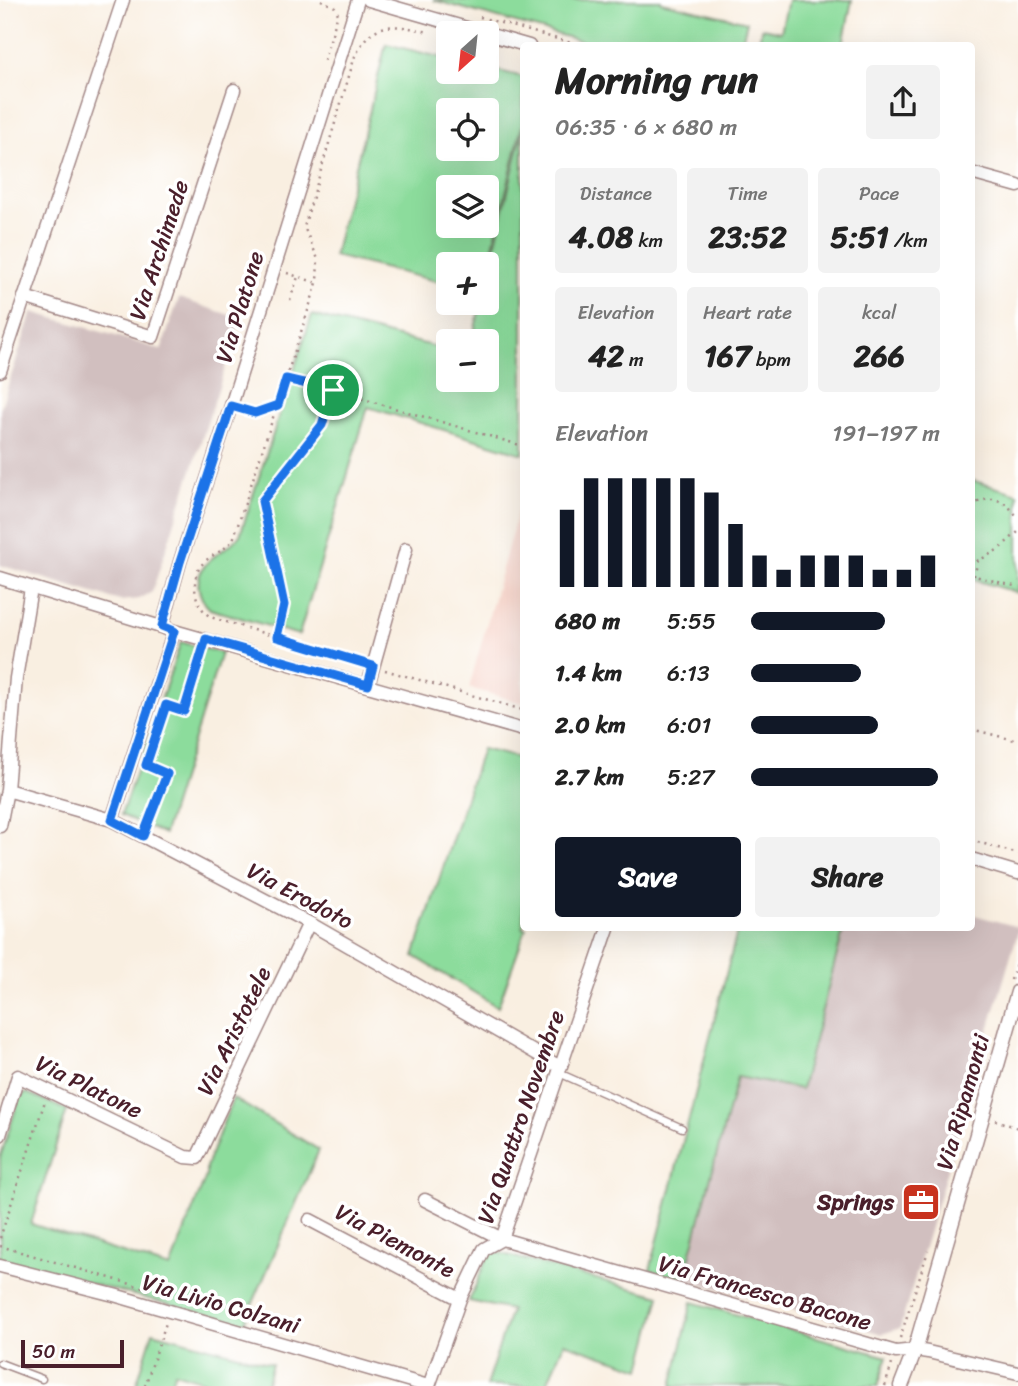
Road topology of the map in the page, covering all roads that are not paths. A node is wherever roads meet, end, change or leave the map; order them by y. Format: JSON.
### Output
{"nodes":[{"id":1,"x":122,"y":0,"type":"edge"},
{"id":2,"x":358,"y":0,"type":"edge"},
{"id":3,"x":369,"y":0,"type":"edge"},
{"id":4,"x":520,"y":43,"type":"edge"},
{"id":5,"x":234,"y":90,"type":"dead end"},
{"id":6,"x":975,"y":174,"type":"edge"},
{"id":7,"x":1018,"y":186,"type":"edge"},
{"id":8,"x":24,"y":297,"type":"junction"},
{"id":9,"x":0,"y":371,"type":"edge"},
{"id":10,"x":406,"y":550,"type":"dead end"},
{"id":11,"x":0,"y":578,"type":"edge"},
{"id":12,"x":31,"y":588,"type":"junction"},
{"id":13,"x":168,"y":629,"type":"junction"},
{"id":14,"x":368,"y":685,"type":"junction"},
{"id":15,"x":520,"y":729,"type":"edge"},
{"id":16,"x":7,"y":790,"type":"junction"},
{"id":17,"x":112,"y":820,"type":"junction"},
{"id":18,"x":0,"y":826,"type":"edge"},
{"id":19,"x":975,"y":860,"type":"edge"},
{"id":20,"x":1018,"y":873,"type":"edge"},
{"id":21,"x":309,"y":923,"type":"junction"},
{"id":22,"x":607,"y":931,"type":"edge"},
{"id":23,"x":1018,"y":992,"type":"edge"},
{"id":24,"x":559,"y":1070,"type":"junction"},
{"id":25,"x":682,"y":1128,"type":"dead end"},
{"id":26,"x":0,"y":1135,"type":"edge"},
{"id":27,"x":197,"y":1158,"type":"joint"},
{"id":28,"x":425,"y":1200,"type":"dead end"},
{"id":29,"x":310,"y":1220,"type":"dead end"},
{"id":30,"x":502,"y":1239,"type":"junction"},
{"id":31,"x":0,"y":1266,"type":"edge"},
{"id":32,"x":460,"y":1299,"type":"junction"},
{"id":33,"x":915,"y":1350,"type":"junction"},
{"id":34,"x":0,"y":1363,"type":"edge"},
{"id":35,"x":1018,"y":1373,"type":"edge"},
{"id":36,"x":42,"y":1379,"type":"dead end"},
{"id":37,"x":414,"y":1384,"type":"edge"},
{"id":38,"x":428,"y":1386,"type":"edge"},
{"id":39,"x":901,"y":1386,"type":"edge"}],
"edges":[{"from":1,"to":8,"type":"street"},
{"from":2,"to":13,"type":"street","name":"Via Platone"},
{"from":3,"to":4,"type":"street"},
{"from":5,"to":8,"type":"street","name":"Via Archimede"},
{"from":6,"to":7,"type":"street"},
{"from":8,"to":9,"type":"street"},
{"from":10,"to":14,"type":"street"},
{"from":11,"to":12,"type":"street"},
{"from":12,"to":13,"type":"street"},
{"from":12,"to":16,"type":"street"},
{"from":13,"to":14,"type":"street"},
{"from":13,"to":17,"type":"street","name":"Via Platone"},
{"from":14,"to":15,"type":"street"},
{"from":16,"to":17,"type":"street","name":"Via Erodoto"},
{"from":16,"to":18,"type":"street"},
{"from":17,"to":21,"type":"street","name":"Via Erodoto"},
{"from":19,"to":20,"type":"street"},
{"from":21,"to":24,"type":"street","name":"Via Erodoto"},
{"from":21,"to":27,"type":"street","name":"Via Aristotele"},
{"from":22,"to":24,"type":"street","name":"Via Quattro Novembre"},
{"from":23,"to":33,"type":"street","name":"Via Ripamonti"},
{"from":24,"to":25,"type":"lane"},
{"from":24,"to":30,"type":"street","name":"Via Quattro Novembre"},
{"from":26,"to":27,"type":"street","name":"Via Platone"},
{"from":28,"to":30,"type":"street","name":"Via Francesco Bacone"},
{"from":29,"to":32,"type":"street","name":"Via Piemonte"},
{"from":30,"to":32,"type":"street","name":"Via Quattro Novembre"},
{"from":30,"to":33,"type":"street","name":"Via Francesco Bacone"},
{"from":31,"to":37,"type":"street","name":"Via Livio Colzani"},
{"from":32,"to":38,"type":"street","name":"Via Quattro Novembre"},
{"from":33,"to":35,"type":"street","name":"Via Francesco Bacone"},
{"from":33,"to":39,"type":"street","name":"Via Ripamonti"},
{"from":34,"to":36,"type":"lane"},
{"from":37,"to":38,"type":"street","name":"Via Livio Colzani"}]}
